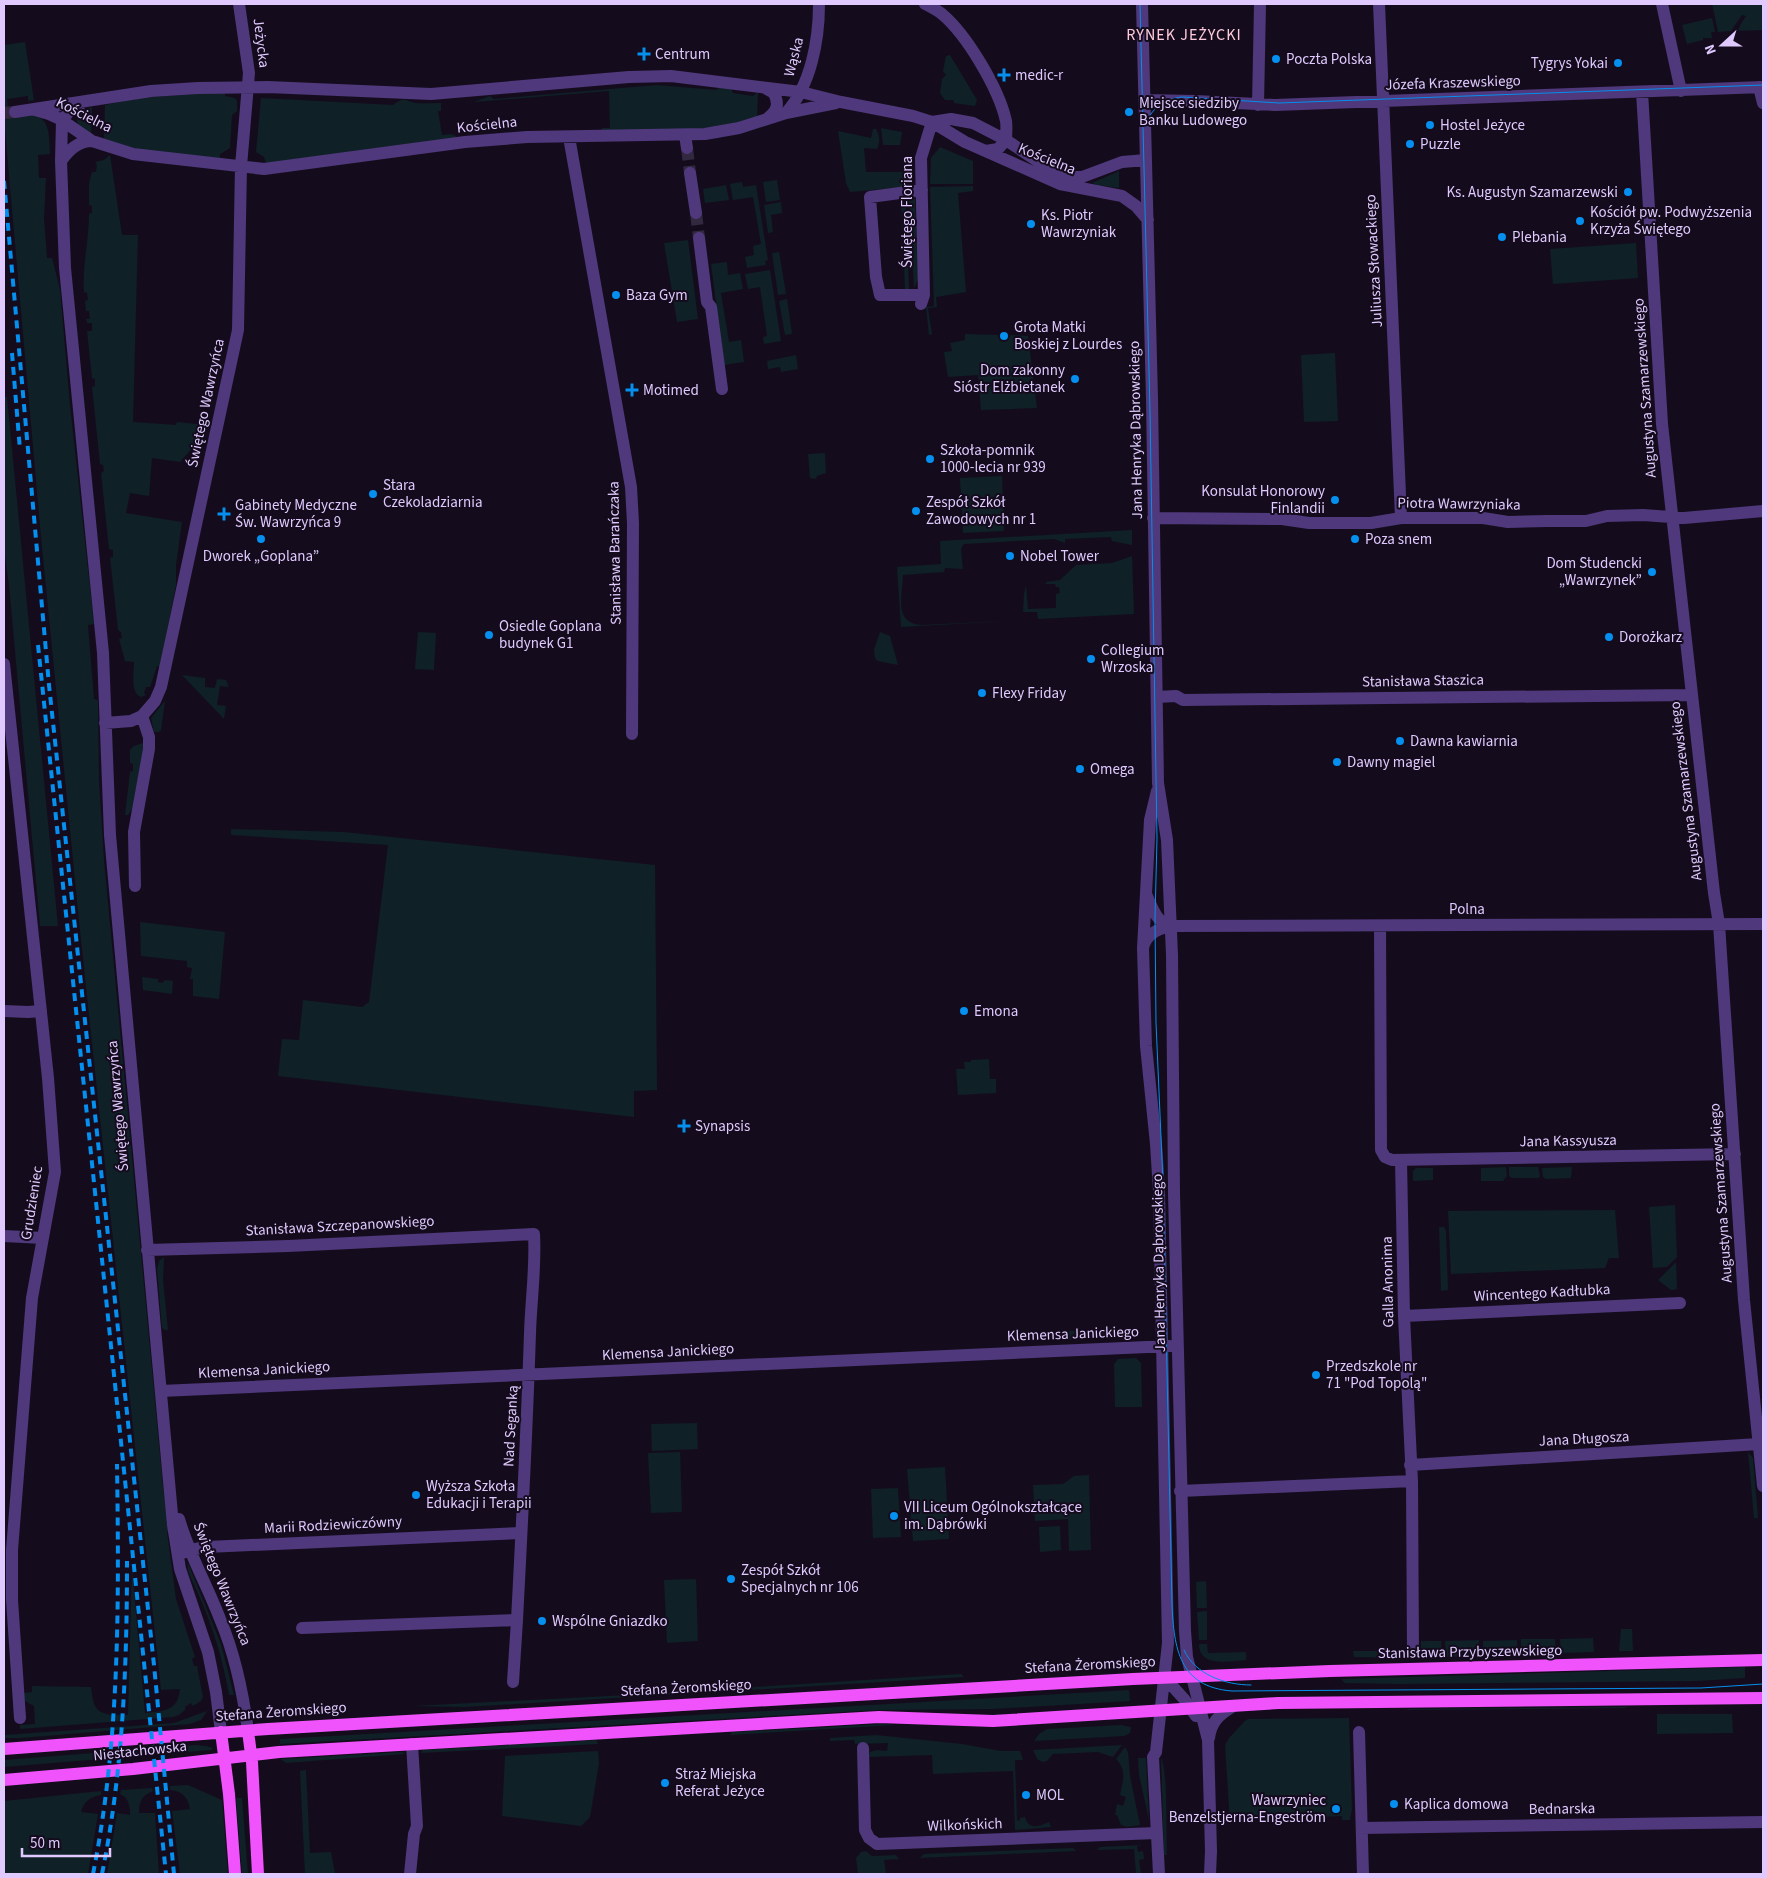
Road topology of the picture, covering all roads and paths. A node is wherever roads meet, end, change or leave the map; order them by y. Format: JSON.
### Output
{"nodes":[{"id":1,"x":239,"y":4,"type":"edge"},
{"id":2,"x":819,"y":4,"type":"edge"},
{"id":3,"x":925,"y":4,"type":"edge"},
{"id":4,"x":1136,"y":4,"type":"edge"},
{"id":5,"x":1142,"y":4,"type":"edge"},
{"id":6,"x":1260,"y":4,"type":"edge"},
{"id":7,"x":1380,"y":4,"type":"edge"},
{"id":8,"x":1662,"y":4,"type":"edge"},
{"id":9,"x":1144,"y":77,"type":"junction"},
{"id":10,"x":248,"y":87,"type":"junction"},
{"id":11,"x":762,"y":87,"type":"junction"},
{"id":12,"x":1761,"y":87,"type":"edge"},
{"id":13,"x":1681,"y":90,"type":"junction"},
{"id":14,"x":802,"y":92,"type":"junction"},
{"id":15,"x":1642,"y":92,"type":"junction"},
{"id":16,"x":1144,"y":100,"type":"junction"},
{"id":17,"x":84,"y":102,"type":"junction"},
{"id":18,"x":841,"y":102,"type":"junction"},
{"id":19,"x":1383,"y":102,"type":"junction"},
{"id":20,"x":1763,"y":103,"type":"edge"},
{"id":21,"x":1258,"y":105,"type":"junction"},
{"id":22,"x":30,"y":110,"type":"junction"},
{"id":23,"x":16,"y":112,"type":"tunnel mouth"},
{"id":24,"x":786,"y":112,"type":"junction"},
{"id":25,"x":62,"y":121,"type":"junction"},
{"id":26,"x":760,"y":122,"type":"junction"},
{"id":27,"x":932,"y":122,"type":"junction"},
{"id":28,"x":74,"y":129,"type":"junction"},
{"id":29,"x":685,"y":135,"type":"junction"},
{"id":30,"x":569,"y":137,"type":"junction"},
{"id":31,"x":1006,"y":140,"type":"junction"},
{"id":32,"x":92,"y":141,"type":"junction"},
{"id":33,"x":687,"y":148,"type":"tunnel mouth"},
{"id":34,"x":986,"y":151,"type":"junction"},
{"id":35,"x":1146,"y":160,"type":"junction"},
{"id":36,"x":61,"y":161,"type":"junction"},
{"id":37,"x":241,"y":166,"type":"junction"},
{"id":38,"x":690,"y":173,"type":"tunnel mouth"},
{"id":39,"x":922,"y":190,"type":"junction"},
{"id":40,"x":696,"y":213,"type":"tunnel mouth"},
{"id":41,"x":1148,"y":220,"type":"junction"},
{"id":42,"x":699,"y":238,"type":"tunnel mouth"},
{"id":43,"x":722,"y":389,"type":"dead end"},
{"id":44,"x":1763,"y":511,"type":"edge"},
{"id":45,"x":1672,"y":517,"type":"junction"},
{"id":46,"x":1153,"y":518,"type":"junction"},
{"id":47,"x":1401,"y":518,"type":"junction"},
{"id":48,"x":4,"y":666,"type":"edge"},
{"id":49,"x":1691,"y":695,"type":"junction"},
{"id":50,"x":1157,"y":697,"type":"junction"},
{"id":51,"x":142,"y":716,"type":"junction"},
{"id":52,"x":106,"y":723,"type":"junction"},
{"id":53,"x":632,"y":734,"type":"dead end"},
{"id":54,"x":1158,"y":783,"type":"junction"},
{"id":55,"x":134,"y":886,"type":"dead end"},
{"id":56,"x":1145,"y":891,"type":"junction"},
{"id":57,"x":1719,"y":924,"type":"junction"},
{"id":58,"x":1763,"y":924,"type":"edge"},
{"id":59,"x":1170,"y":926,"type":"junction"},
{"id":60,"x":1380,"y":926,"type":"junction"},
{"id":61,"x":1143,"y":948,"type":"junction"},
{"id":62,"x":4,"y":1010,"type":"edge"},
{"id":63,"x":41,"y":1011,"type":"junction"},
{"id":64,"x":1735,"y":1154,"type":"junction"},
{"id":65,"x":1401,"y":1160,"type":"junction"},
{"id":66,"x":534,"y":1234,"type":"joint"},
{"id":67,"x":4,"y":1236,"type":"edge"},
{"id":68,"x":43,"y":1238,"type":"junction"},
{"id":69,"x":147,"y":1250,"type":"junction"},
{"id":70,"x":1680,"y":1303,"type":"dead end"},
{"id":71,"x":1404,"y":1316,"type":"junction"},
{"id":72,"x":1177,"y":1345,"type":"junction"},
{"id":73,"x":1162,"y":1346,"type":"junction"},
{"id":74,"x":530,"y":1374,"type":"junction"},
{"id":75,"x":161,"y":1391,"type":"junction"},
{"id":76,"x":1759,"y":1444,"type":"junction"},
{"id":77,"x":1410,"y":1465,"type":"junction"},
{"id":78,"x":1763,"y":1479,"type":"edge"},
{"id":79,"x":1412,"y":1481,"type":"junction"},
{"id":80,"x":1180,"y":1491,"type":"junction"},
{"id":81,"x":521,"y":1533,"type":"junction"},
{"id":82,"x":183,"y":1552,"type":"junction"},
{"id":83,"x":517,"y":1620,"type":"junction"},
{"id":84,"x":302,"y":1628,"type":"dead end"},
{"id":85,"x":1413,"y":1652,"type":"dead end"},
{"id":86,"x":1763,"y":1660,"type":"edge"},
{"id":87,"x":1192,"y":1676,"type":"junction"},
{"id":88,"x":1171,"y":1677,"type":"junction"},
{"id":89,"x":513,"y":1682,"type":"dead end"},
{"id":90,"x":1763,"y":1698,"type":"edge"},
{"id":91,"x":1232,"y":1707,"type":"junction"},
{"id":92,"x":1197,"y":1709,"type":"junction"},
{"id":93,"x":1161,"y":1712,"type":"junction"},
{"id":94,"x":20,"y":1718,"type":"dead end"},
{"id":95,"x":248,"y":1731,"type":"junction"},
{"id":96,"x":221,"y":1732,"type":"junction"},
{"id":97,"x":1359,"y":1732,"type":"dead end"},
{"id":98,"x":196,"y":1734,"type":"joint"},
{"id":99,"x":1208,"y":1740,"type":"junction"},
{"id":100,"x":412,"y":1744,"type":"junction"},
{"id":101,"x":863,"y":1748,"type":"dead end"},
{"id":102,"x":4,"y":1749,"type":"edge"},
{"id":103,"x":251,"y":1755,"type":"junction"},
{"id":104,"x":224,"y":1758,"type":"junction"},
{"id":105,"x":4,"y":1780,"type":"edge"},
{"id":106,"x":1763,"y":1822,"type":"edge"},
{"id":107,"x":1362,"y":1828,"type":"junction"},
{"id":108,"x":1156,"y":1833,"type":"junction"},
{"id":109,"x":235,"y":1874,"type":"edge"},
{"id":110,"x":258,"y":1874,"type":"edge"},
{"id":111,"x":410,"y":1874,"type":"edge"},
{"id":112,"x":1159,"y":1874,"type":"edge"},
{"id":113,"x":1210,"y":1874,"type":"edge"},
{"id":114,"x":1363,"y":1874,"type":"edge"}],
"edges":[{"from":1,"to":10,"type":"street","name":"Jeżycka"},
{"from":2,"to":14,"type":"street","name":"Wąska"},
{"from":3,"to":31,"type":"street"},
{"from":4,"to":9,"type":"street","name":"Jana Henryka Dąbrowskiego"},
{"from":5,"to":9,"type":"street","name":"Jana Henryka Dąbrowskiego"},
{"from":6,"to":21,"type":"street"},
{"from":7,"to":19,"type":"street","name":"Juliusza Słowackiego"},
{"from":8,"to":13,"type":"street"},
{"from":9,"to":16,"type":"street","name":"Jana Henryka Dąbrowskiego"},
{"from":10,"to":11,"type":"street","name":"Kościelna"},
{"from":10,"to":17,"type":"street","name":"Kościelna"},
{"from":10,"to":37,"type":"street","name":"Świętego Wawrzyńca"},
{"from":11,"to":14,"type":"street","name":"Kościelna"},
{"from":11,"to":26,"type":"street"},
{"from":12,"to":13,"type":"street","name":"Józefa Kraszewskiego"},
{"from":12,"to":20,"type":"street"},
{"from":13,"to":15,"type":"street","name":"Józefa Kraszewskiego"},
{"from":14,"to":18,"type":"street","name":"Kościelna"},
{"from":14,"to":24,"type":"street","name":"Wąska"},
{"from":15,"to":19,"type":"street","name":"Józefa Kraszewskiego"},
{"from":15,"to":45,"type":"street","name":"Augustyna Szamarzewskiego"},
{"from":16,"to":21,"type":"street","name":"Józefa Kraszewskiego"},
{"from":16,"to":35,"type":"street","name":"Jana Henryka Dąbrowskiego"},
{"from":17,"to":22,"type":"street","name":"Kościelna"},
{"from":17,"to":25,"type":"street"},
{"from":17,"to":28,"type":"street"},
{"from":18,"to":24,"type":"street","name":"Kościelna"},
{"from":18,"to":27,"type":"street","name":"Kościelna"},
{"from":19,"to":21,"type":"street","name":"Józefa Kraszewskiego"},
{"from":19,"to":47,"type":"street","name":"Juliusza Słowackiego"},
{"from":22,"to":23,"type":"street"},
{"from":22,"to":25,"type":"street","name":"Kościelna"},
{"from":24,"to":26,"type":"street","name":"Kościelna"},
{"from":25,"to":28,"type":"street","name":"Kościelna"},
{"from":25,"to":36,"type":"street","name":"Świętego Wawrzyńca"},
{"from":26,"to":29,"type":"street","name":"Kościelna"},
{"from":27,"to":31,"type":"street","name":"Kościelna"},
{"from":27,"to":34,"type":"street","name":"Kościelna"},
{"from":27,"to":39,"type":"street","name":"Świętego Floriana"},
{"from":28,"to":32,"type":"street","name":"Kościelna"},
{"from":29,"to":30,"type":"street","name":"Kościelna"},
{"from":29,"to":33,"type":"street"},
{"from":30,"to":37,"type":"street","name":"Kościelna"},
{"from":30,"to":53,"type":"street","name":"Stanisława Barańczaka"},
{"from":31,"to":34,"type":"street"},
{"from":31,"to":35,"type":"street","name":"Kościelna"},
{"from":32,"to":36,"type":"street"},
{"from":32,"to":37,"type":"street","name":"Kościelna"},
{"from":34,"to":41,"type":"street","name":"Kościelna"},
{"from":35,"to":41,"type":"street","name":"Jana Henryka Dąbrowskiego"},
{"from":36,"to":52,"type":"street","name":"Świętego Wawrzyńca"},
{"from":37,"to":51,"type":"street","name":"Świętego Wawrzyńca"},
{"from":38,"to":40,"type":"street"},
{"from":39,"to":39,"type":"street","name":"Świętego Floriana"},
{"from":41,"to":46,"type":"street","name":"Jana Henryka Dąbrowskiego"},
{"from":42,"to":43,"type":"street"},
{"from":44,"to":45,"type":"street","name":"Piotra Wawrzyniaka"},
{"from":45,"to":47,"type":"street","name":"Piotra Wawrzyniaka"},
{"from":45,"to":49,"type":"street","name":"Augustyna Szamarzewskiego"},
{"from":46,"to":47,"type":"street","name":"Piotra Wawrzyniaka"},
{"from":46,"to":50,"type":"street","name":"Jana Henryka Dąbrowskiego"},
{"from":48,"to":63,"type":"street","name":"Grudzieniec"},
{"from":49,"to":50,"type":"street","name":"Stanisława Staszica"},
{"from":49,"to":57,"type":"street","name":"Augustyna Szamarzewskiego"},
{"from":50,"to":54,"type":"street","name":"Jana Henryka Dąbrowskiego"},
{"from":51,"to":52,"type":"street"},
{"from":51,"to":55,"type":"street"},
{"from":52,"to":69,"type":"street","name":"Świętego Wawrzyńca"},
{"from":54,"to":56,"type":"street","name":"Jana Henryka Dąbrowskiego"},
{"from":54,"to":59,"type":"street","name":"Jana Henryka Dąbrowskiego"},
{"from":56,"to":59,"type":"street"},
{"from":56,"to":61,"type":"street","name":"Jana Henryka Dąbrowskiego"},
{"from":57,"to":58,"type":"street","name":"Polna"},
{"from":57,"to":60,"type":"street","name":"Polna"},
{"from":57,"to":64,"type":"street","name":"Augustyna Szamarzewskiego"},
{"from":59,"to":60,"type":"street","name":"Polna"},
{"from":59,"to":61,"type":"street","name":"Polna"},
{"from":59,"to":72,"type":"street","name":"Jana Henryka Dąbrowskiego"},
{"from":60,"to":65,"type":"street"},
{"from":61,"to":73,"type":"street","name":"Jana Henryka Dąbrowskiego"},
{"from":62,"to":63,"type":"street"},
{"from":63,"to":68,"type":"street","name":"Grudzieniec"},
{"from":64,"to":65,"type":"street","name":"Jana Kassyusza"},
{"from":64,"to":76,"type":"street","name":"Augustyna Szamarzewskiego"},
{"from":65,"to":71,"type":"street","name":"Galla Anonima"},
{"from":66,"to":69,"type":"street","name":"Stanisława Szczepanowskiego"},
{"from":66,"to":74,"type":"street","name":"Nad Seganką"},
{"from":67,"to":68,"type":"street"},
{"from":68,"to":94,"type":"street","name":"Grudzieniec"},
{"from":69,"to":75,"type":"street","name":"Świętego Wawrzyńca"},
{"from":70,"to":71,"type":"street","name":"Wincentego Kadłubka"},
{"from":71,"to":77,"type":"street","name":"Galla Anonima"},
{"from":72,"to":73,"type":"street","name":"Klemensa Janickiego"},
{"from":72,"to":80,"type":"street","name":"Jana Henryka Dąbrowskiego"},
{"from":73,"to":74,"type":"street","name":"Klemensa Janickiego"},
{"from":73,"to":88,"type":"street","name":"Jana Henryka Dąbrowskiego"},
{"from":74,"to":75,"type":"street","name":"Klemensa Janickiego"},
{"from":74,"to":81,"type":"street","name":"Nad Seganką"},
{"from":75,"to":82,"type":"street","name":"Świętego Wawrzyńca"},
{"from":76,"to":77,"type":"street","name":"Jana Długosza"},
{"from":76,"to":78,"type":"street","name":"Augustyna Szamarzewskiego"},
{"from":77,"to":79,"type":"street","name":"Galla Anonima"},
{"from":79,"to":80,"type":"street"},
{"from":79,"to":85,"type":"street","name":"Galla Anonima"},
{"from":80,"to":87,"type":"street","name":"Jana Henryka Dąbrowskiego"},
{"from":81,"to":82,"type":"street","name":"Marii Rodziewiczówny"},
{"from":81,"to":83,"type":"street","name":"Nad Seganką"},
{"from":82,"to":95,"type":"street","name":"Świętego Wawrzyńca"},
{"from":82,"to":96,"type":"street","name":"Świętego Wawrzyńca"},
{"from":83,"to":84,"type":"street"},
{"from":83,"to":89,"type":"street","name":"Nad Seganką"},
{"from":86,"to":87,"type":"main road","name":"Stanisława Przybyszewskiego"},
{"from":87,"to":88,"type":"main road","name":"Stanisława Przybyszewskiego"},
{"from":87,"to":92,"type":"street","name":"Jana Henryka Dąbrowskiego"},
{"from":88,"to":92,"type":"street","name":"Jana Henryka Dąbrowskiego"},
{"from":88,"to":93,"type":"street","name":"Jana Henryka Dąbrowskiego"},
{"from":88,"to":95,"type":"main road","name":"Stefana Żeromskiego"},
{"from":90,"to":91,"type":"main road"},
{"from":91,"to":92,"type":"main road"},
{"from":91,"to":99,"type":"street"},
{"from":92,"to":93,"type":"main road"},
{"from":92,"to":99,"type":"street","name":"Jana Henryka Dąbrowskiego"},
{"from":93,"to":100,"type":"main road"},
{"from":93,"to":108,"type":"street","name":"Jana Henryka Dąbrowskiego"},
{"from":95,"to":96,"type":"main road","name":"Stefana Żeromskiego"},
{"from":95,"to":103,"type":"main road","name":"Świętego Wawrzyńca"},
{"from":96,"to":98,"type":"main road","name":"Stefana Żeromskiego"},
{"from":96,"to":104,"type":"main road","name":"Świętego Wawrzyńca"},
{"from":97,"to":107,"type":"street"},
{"from":98,"to":102,"type":"main road","name":"Niestachowska"},
{"from":99,"to":113,"type":"street","name":"Jana Henryka Dąbrowskiego"},
{"from":100,"to":103,"type":"main road","name":"Niestachowska"},
{"from":100,"to":111,"type":"street"},
{"from":101,"to":108,"type":"street","name":"Wilkońskich"},
{"from":103,"to":104,"type":"main road","name":"Niestachowska"},
{"from":103,"to":110,"type":"main road","name":"Świętego Wawrzyńca"},
{"from":104,"to":105,"type":"main road","name":"Niestachowska"},
{"from":104,"to":109,"type":"main road","name":"Świętego Wawrzyńca"},
{"from":106,"to":107,"type":"street","name":"Bednarska"},
{"from":107,"to":114,"type":"street"},
{"from":108,"to":112,"type":"street","name":"Jana Henryka Dąbrowskiego"}]}
